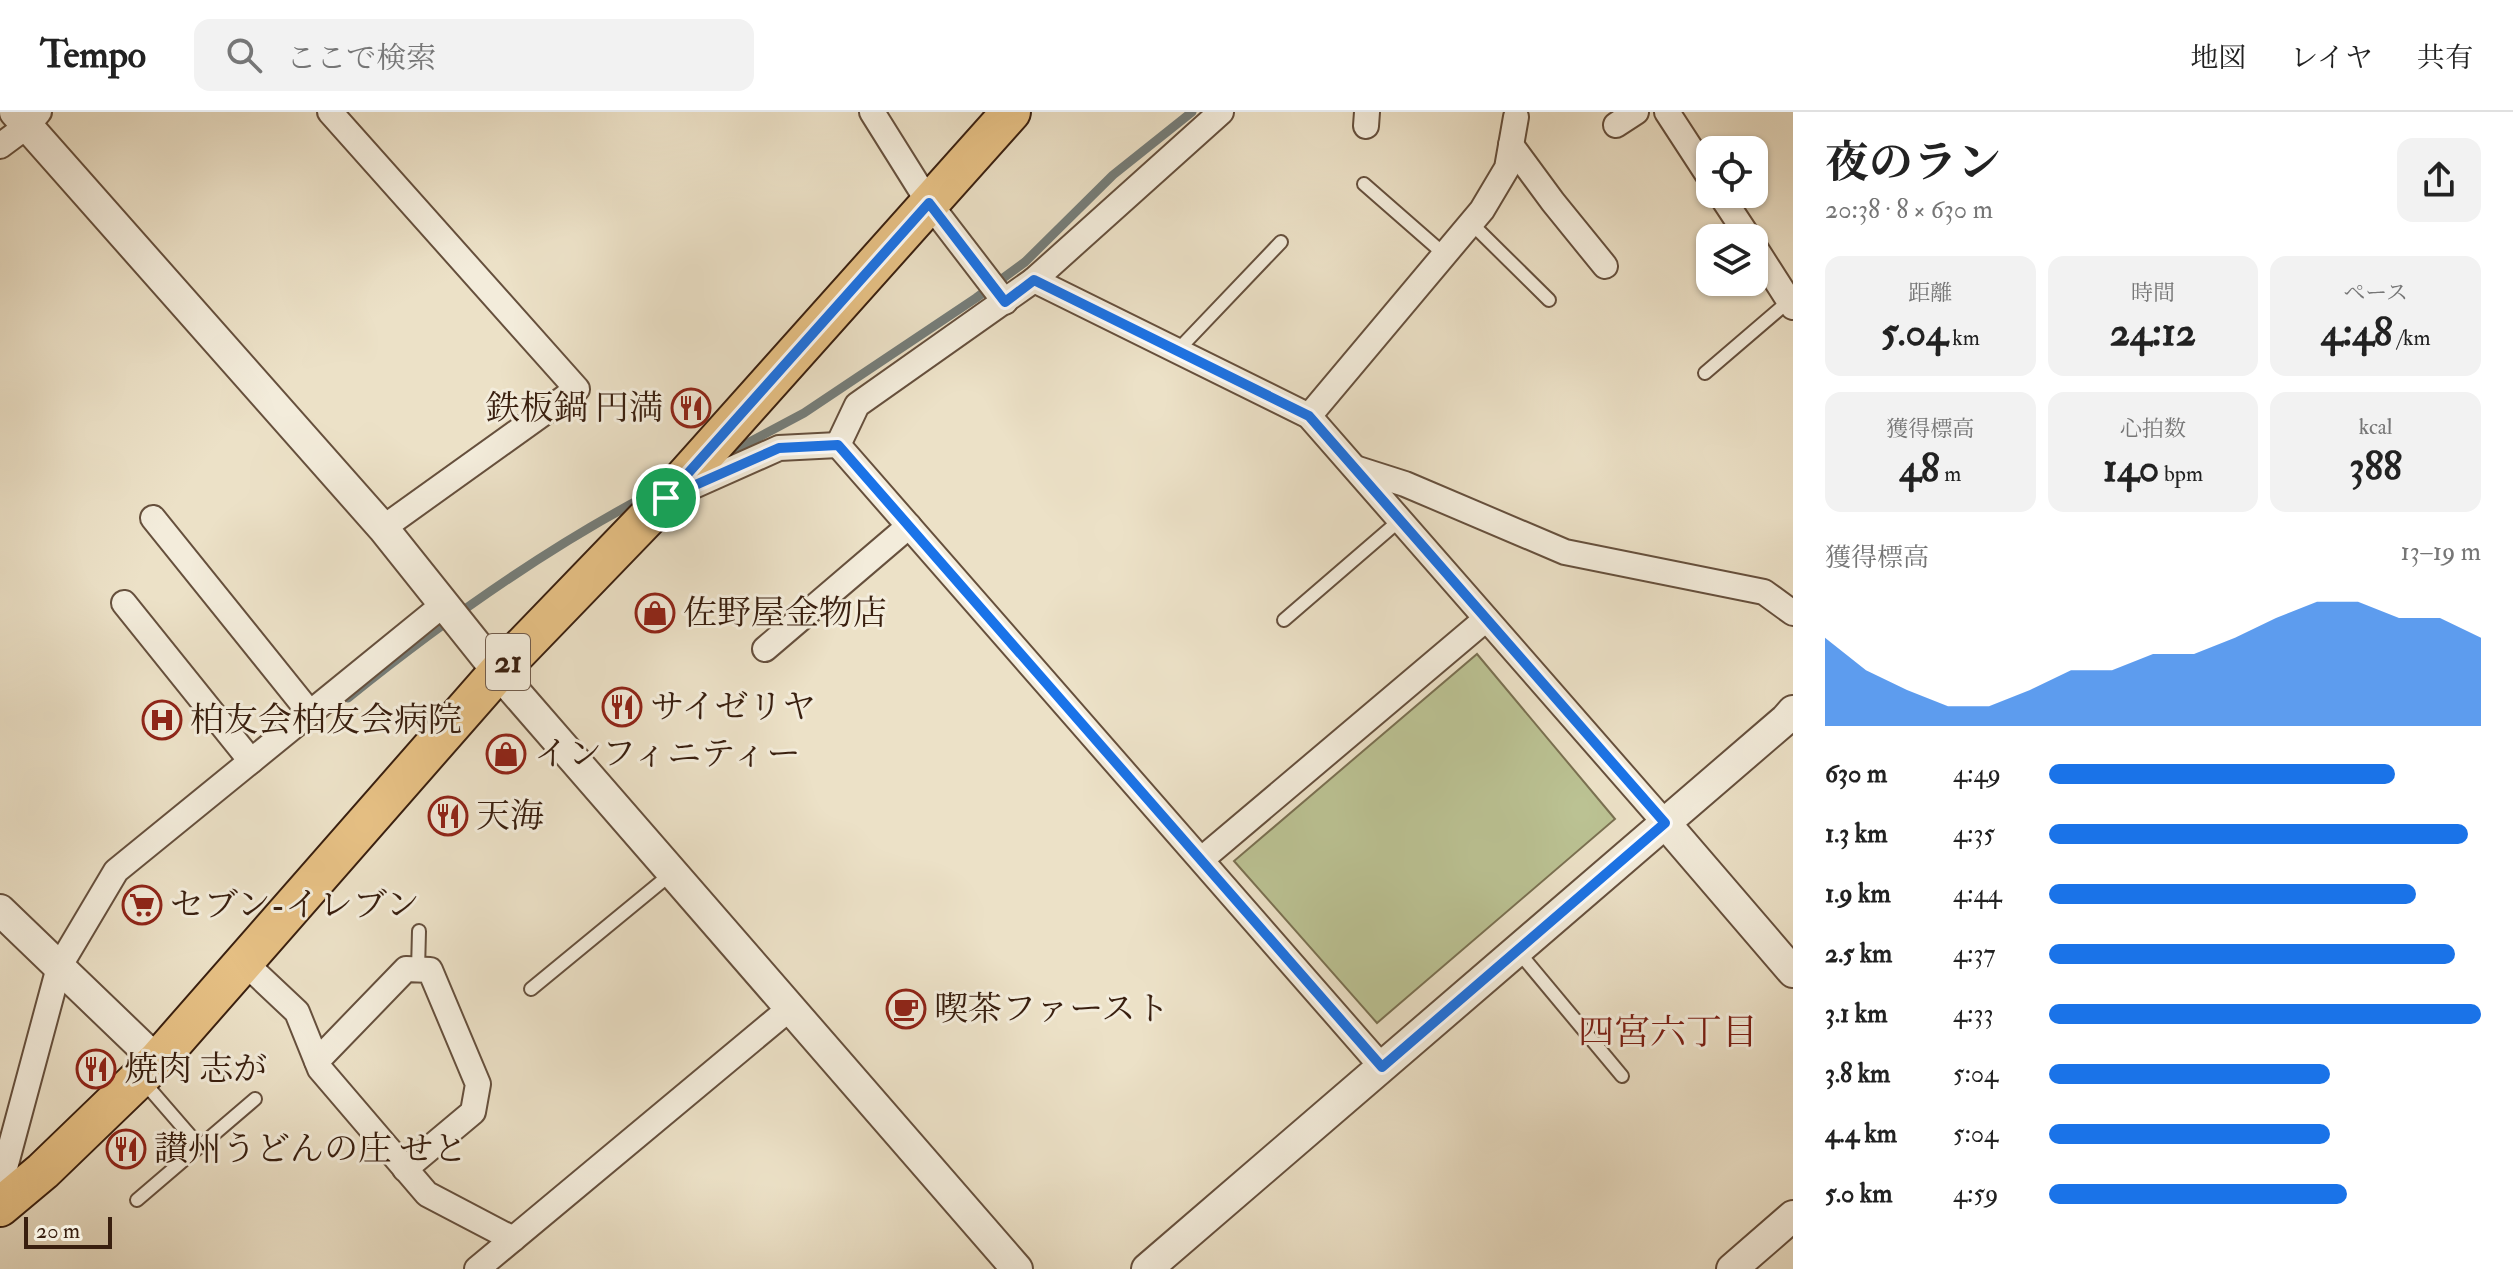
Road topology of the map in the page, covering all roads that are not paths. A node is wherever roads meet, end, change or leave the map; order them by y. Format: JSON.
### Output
{"nodes":[{"id":1,"x":872,"y":112,"type":"edge"},
{"id":2,"x":1011,"y":112,"type":"edge"},
{"id":3,"x":1221,"y":112,"type":"edge"},
{"id":4,"x":1667,"y":112,"type":"edge"},
{"id":5,"x":335,"y":114,"type":"edge"},
{"id":6,"x":27,"y":117,"type":"edge"},
{"id":7,"x":1516,"y":117,"type":"dead end"},
{"id":8,"x":1511,"y":145,"type":"junction"},
{"id":9,"x":0,"y":146,"type":"edge"},
{"id":10,"x":1696,"y":157,"type":"edge"},
{"id":11,"x":1364,"y":184,"type":"dead end"},
{"id":12,"x":929,"y":203,"type":"junction"},
{"id":13,"x":1471,"y":223,"type":"junction"},
{"id":14,"x":1281,"y":242,"type":"dead end"},
{"id":15,"x":1444,"y":254,"type":"junction"},
{"id":16,"x":1605,"y":266,"type":"dead end"},
{"id":17,"x":1768,"y":268,"type":"edge"},
{"id":18,"x":1034,"y":280,"type":"junction"},
{"id":19,"x":1549,"y":300,"type":"dead end"},
{"id":20,"x":1005,"y":302,"type":"junction"},
{"id":21,"x":1791,"y":304,"type":"edge"},
{"id":22,"x":1177,"y":351,"type":"junction"},
{"id":23,"x":1705,"y":373,"type":"dead end"},
{"id":24,"x":1309,"y":416,"type":"junction"},
{"id":25,"x":838,"y":445,"type":"junction"},
{"id":26,"x":1355,"y":468,"type":"junction"},
{"id":27,"x":666,"y":498,"type":"junction"},
{"id":28,"x":153,"y":518,"type":"dead end"},
{"id":29,"x":1400,"y":520,"type":"junction"},
{"id":30,"x":909,"y":526,"type":"junction"},
{"id":31,"x":383,"y":528,"type":"junction"},
{"id":32,"x":124,"y":603,"type":"dead end"},
{"id":33,"x":444,"y":604,"type":"junction"},
{"id":34,"x":1793,"y":613,"type":"edge"},
{"id":35,"x":1486,"y":619,"type":"junction"},
{"id":36,"x":1284,"y":620,"type":"dead end"},
{"id":37,"x":765,"y":649,"type":"dead end"},
{"id":38,"x":498,"y":672,"type":"junction"},
{"id":39,"x":1793,"y":711,"type":"edge"},
{"id":40,"x":310,"y":713,"type":"junction"},
{"id":41,"x":251,"y":761,"type":"junction"},
{"id":42,"x":1665,"y":823,"type":"junction"},
{"id":43,"x":1202,"y":859,"type":"junction"},
{"id":44,"x":672,"y":873,"type":"junction"},
{"id":45,"x":0,"y":910,"type":"edge"},
{"id":46,"x":419,"y":931,"type":"dead end"},
{"id":47,"x":1517,"y":950,"type":"junction"},
{"id":48,"x":244,"y":962,"type":"junction"},
{"id":49,"x":59,"y":967,"type":"junction"},
{"id":50,"x":418,"y":970,"type":"junction"},
{"id":51,"x":1793,"y":972,"type":"edge"},
{"id":52,"x":531,"y":989,"type":"dead end"},
{"id":53,"x":789,"y":1009,"type":"junction"},
{"id":54,"x":317,"y":1061,"type":"junction"},
{"id":55,"x":1382,"y":1067,"type":"junction"},
{"id":56,"x":148,"y":1069,"type":"junction"},
{"id":57,"x":1622,"y":1076,"type":"dead end"},
{"id":58,"x":255,"y":1099,"type":"dead end"},
{"id":59,"x":200,"y":1147,"type":"junction"},
{"id":60,"x":405,"y":1169,"type":"junction"},
{"id":61,"x":137,"y":1200,"type":"dead end"},
{"id":62,"x":2,"y":1205,"type":"edge"},
{"id":63,"x":1793,"y":1216,"type":"edge"},
{"id":64,"x":513,"y":1239,"type":"junction"},
{"id":65,"x":477,"y":1269,"type":"edge"},
{"id":66,"x":1017,"y":1269,"type":"edge"},
{"id":67,"x":1147,"y":1269,"type":"edge"},
{"id":68,"x":1732,"y":1269,"type":"edge"}],
"edges":[{"from":1,"to":12,"type":"street"},
{"from":2,"to":12,"type":"main road","number":"21"},
{"from":3,"to":18,"type":"street"},
{"from":4,"to":10,"type":"street"},
{"from":5,"to":31,"type":"street"},
{"from":6,"to":9,"type":"street"},
{"from":6,"to":31,"type":"street"},
{"from":7,"to":8,"type":"street"},
{"from":8,"to":13,"type":"street"},
{"from":8,"to":16,"type":"street"},
{"from":11,"to":15,"type":"lane"},
{"from":12,"to":20,"type":"street"},
{"from":12,"to":27,"type":"main road","number":"21"},
{"from":13,"to":15,"type":"street"},
{"from":13,"to":19,"type":"lane"},
{"from":14,"to":22,"type":"lane"},
{"from":15,"to":24,"type":"street"},
{"from":17,"to":21,"type":"street"},
{"from":18,"to":20,"type":"street"},
{"from":18,"to":22,"type":"street"},
{"from":20,"to":25,"type":"street"},
{"from":21,"to":23,"type":"lane"},
{"from":22,"to":24,"type":"street"},
{"from":24,"to":26,"type":"street"},
{"from":25,"to":27,"type":"street"},
{"from":25,"to":30,"type":"street"},
{"from":26,"to":29,"type":"street"},
{"from":26,"to":34,"type":"street"},
{"from":27,"to":38,"type":"main road","number":"21"},
{"from":28,"to":40,"type":"street"},
{"from":29,"to":35,"type":"street"},
{"from":29,"to":36,"type":"lane"},
{"from":30,"to":37,"type":"street"},
{"from":30,"to":43,"type":"street"},
{"from":31,"to":33,"type":"street"},
{"from":32,"to":41,"type":"street"},
{"from":33,"to":38,"type":"street"},
{"from":33,"to":40,"type":"street"},
{"from":35,"to":42,"type":"street"},
{"from":35,"to":43,"type":"street"},
{"from":38,"to":44,"type":"street"},
{"from":38,"to":48,"type":"main road","number":"21"},
{"from":39,"to":42,"type":"street"},
{"from":40,"to":41,"type":"street"},
{"from":41,"to":49,"type":"street"},
{"from":42,"to":47,"type":"street"},
{"from":42,"to":51,"type":"street"},
{"from":43,"to":55,"type":"street"},
{"from":44,"to":52,"type":"lane"},
{"from":44,"to":53,"type":"street"},
{"from":45,"to":49,"type":"street"},
{"from":46,"to":50,"type":"lane"},
{"from":47,"to":55,"type":"street"},
{"from":47,"to":57,"type":"lane"},
{"from":48,"to":54,"type":"street"},
{"from":48,"to":56,"type":"main road","number":"21"},
{"from":49,"to":56,"type":"street"},
{"from":49,"to":62,"type":"street"},
{"from":50,"to":54,"type":"street"},
{"from":50,"to":60,"type":"street"},
{"from":53,"to":64,"type":"street"},
{"from":53,"to":66,"type":"street"},
{"from":54,"to":60,"type":"street"},
{"from":55,"to":67,"type":"street"},
{"from":56,"to":59,"type":"lane"},
{"from":56,"to":62,"type":"main road","number":"21"},
{"from":58,"to":59,"type":"lane"},
{"from":59,"to":61,"type":"lane"},
{"from":60,"to":64,"type":"street"},
{"from":63,"to":68,"type":"street"},
{"from":64,"to":65,"type":"street"}]}
